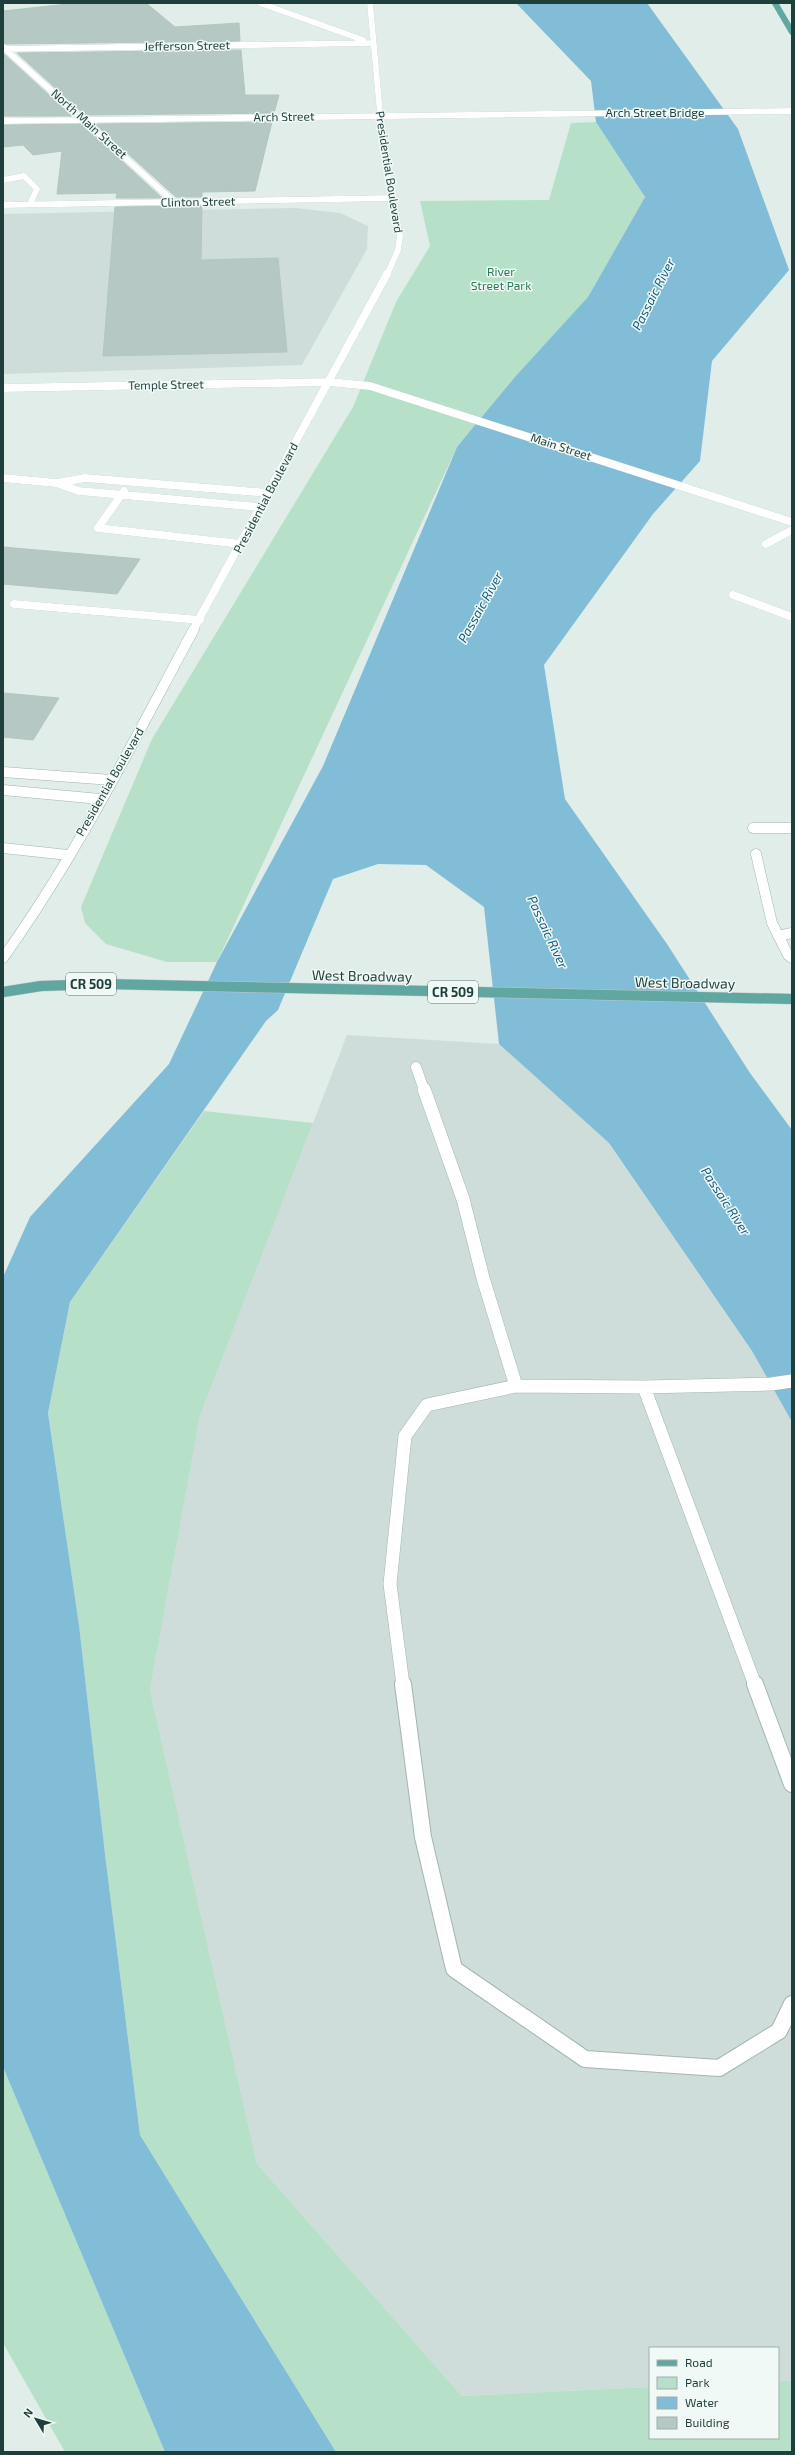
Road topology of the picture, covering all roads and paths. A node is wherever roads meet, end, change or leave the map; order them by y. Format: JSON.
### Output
{"nodes":[{"id":1,"x":260,"y":3,"type":"edge"},
{"id":2,"x":370,"y":3,"type":"edge"},
{"id":3,"x":774,"y":3,"type":"edge"},
{"id":4,"x":792,"y":32,"type":"edge"},
{"id":5,"x":371,"y":43,"type":"junction"},
{"id":6,"x":4,"y":48,"type":"edge"},
{"id":7,"x":792,"y":111,"type":"edge"},
{"id":8,"x":565,"y":114,"type":"joint"},
{"id":9,"x":381,"y":116,"type":"junction"},
{"id":10,"x":85,"y":119,"type":"junction"},
{"id":11,"x":3,"y":121,"type":"edge"},
{"id":12,"x":3,"y":180,"type":"edge"},
{"id":13,"x":392,"y":198,"type":"junction"},
{"id":14,"x":174,"y":202,"type":"junction"},
{"id":15,"x":30,"y":204,"type":"junction"},
{"id":16,"x":3,"y":205,"type":"edge"},
{"id":17,"x":329,"y":382,"type":"junction"},
{"id":18,"x":3,"y":388,"type":"edge"},
{"id":19,"x":3,"y":478,"type":"edge"},
{"id":20,"x":130,"y":482,"type":"junction"},
{"id":21,"x":56,"y":483,"type":"junction"},
{"id":22,"x":268,"y":493,"type":"junction"},
{"id":23,"x":121,"y":496,"type":"junction"},
{"id":24,"x":259,"y":507,"type":"junction"},
{"id":25,"x":792,"y":522,"type":"edge"},
{"id":26,"x":792,"y":530,"type":"edge"},
{"id":27,"x":241,"y":544,"type":"junction"},
{"id":28,"x":766,"y":544,"type":"dead end"},
{"id":29,"x":733,"y":595,"type":"dead end"},
{"id":30,"x":14,"y":604,"type":"dead end"},
{"id":31,"x":792,"y":616,"type":"edge"},
{"id":32,"x":200,"y":620,"type":"junction"},
{"id":33,"x":3,"y":772,"type":"edge"},
{"id":34,"x":112,"y":780,"type":"junction"},
{"id":35,"x":3,"y":790,"type":"edge"},
{"id":36,"x":100,"y":799,"type":"junction"},
{"id":37,"x":753,"y":828,"type":"dead end"},
{"id":38,"x":792,"y":828,"type":"edge"},
{"id":39,"x":3,"y":848,"type":"edge"},
{"id":40,"x":756,"y":854,"type":"dead end"},
{"id":41,"x":68,"y":855,"type":"junction"},
{"id":42,"x":792,"y":933,"type":"edge"},
{"id":43,"x":778,"y":936,"type":"junction"},
{"id":44,"x":3,"y":958,"type":"edge"},
{"id":45,"x":792,"y":958,"type":"edge"},
{"id":46,"x":3,"y":992,"type":"edge"},
{"id":47,"x":792,"y":999,"type":"edge"},
{"id":48,"x":416,"y":1067,"type":"dead end"},
{"id":49,"x":792,"y":1381,"type":"edge"},
{"id":50,"x":516,"y":1386,"type":"junction"},
{"id":51,"x":644,"y":1387,"type":"junction"},
{"id":52,"x":792,"y":1784,"type":"edge"},
{"id":53,"x":792,"y":2004,"type":"edge"}],
"edges":[{"from":1,"to":5,"type":"street"},
{"from":2,"to":5,"type":"street","name":"Presidential Boulevard"},
{"from":3,"to":4,"type":"main road"},
{"from":5,"to":6,"type":"street","name":"Jefferson Street"},
{"from":5,"to":9,"type":"street","name":"Presidential Boulevard"},
{"from":6,"to":10,"type":"street","name":"North Main Street"},
{"from":7,"to":8,"type":"street","name":"Arch Street Bridge"},
{"from":8,"to":9,"type":"street","name":"Arch Street"},
{"from":9,"to":10,"type":"street","name":"Arch Street"},
{"from":9,"to":13,"type":"street","name":"Presidential Boulevard"},
{"from":10,"to":11,"type":"street","name":"Arch Street"},
{"from":10,"to":14,"type":"street","name":"North Main Street"},
{"from":12,"to":15,"type":"street"},
{"from":13,"to":14,"type":"street","name":"Clinton Street"},
{"from":13,"to":17,"type":"street","name":"Presidential Boulevard"},
{"from":14,"to":15,"type":"street","name":"Clinton Street"},
{"from":15,"to":16,"type":"street","name":"Clinton Street"},
{"from":17,"to":18,"type":"street","name":"Temple Street"},
{"from":17,"to":22,"type":"street","name":"Presidential Boulevard"},
{"from":17,"to":25,"type":"street","name":"Main Street"},
{"from":19,"to":21,"type":"street"},
{"from":20,"to":21,"type":"street"},
{"from":20,"to":22,"type":"street"},
{"from":20,"to":23,"type":"street"},
{"from":21,"to":23,"type":"street"},
{"from":22,"to":24,"type":"street","name":"Presidential Boulevard"},
{"from":23,"to":24,"type":"street"},
{"from":23,"to":27,"type":"street"},
{"from":24,"to":27,"type":"street","name":"Presidential Boulevard"},
{"from":26,"to":28,"type":"street"},
{"from":27,"to":32,"type":"street","name":"Presidential Boulevard"},
{"from":29,"to":31,"type":"street"},
{"from":30,"to":32,"type":"street"},
{"from":32,"to":34,"type":"street","name":"Presidential Boulevard"},
{"from":33,"to":34,"type":"street"},
{"from":34,"to":36,"type":"street","name":"Presidential Boulevard"},
{"from":35,"to":36,"type":"street"},
{"from":36,"to":41,"type":"street","name":"Presidential Boulevard"},
{"from":37,"to":38,"type":"street"},
{"from":39,"to":41,"type":"street"},
{"from":40,"to":43,"type":"street"},
{"from":41,"to":44,"type":"street","name":"Presidential Boulevard"},
{"from":42,"to":43,"type":"street"},
{"from":43,"to":45,"type":"street"},
{"from":46,"to":47,"type":"main road","name":"West Broadway","number":"CR 509"},
{"from":48,"to":50,"type":"street"},
{"from":49,"to":51,"type":"street"},
{"from":50,"to":51,"type":"street"},
{"from":50,"to":53,"type":"street"},
{"from":51,"to":52,"type":"street"}]}
